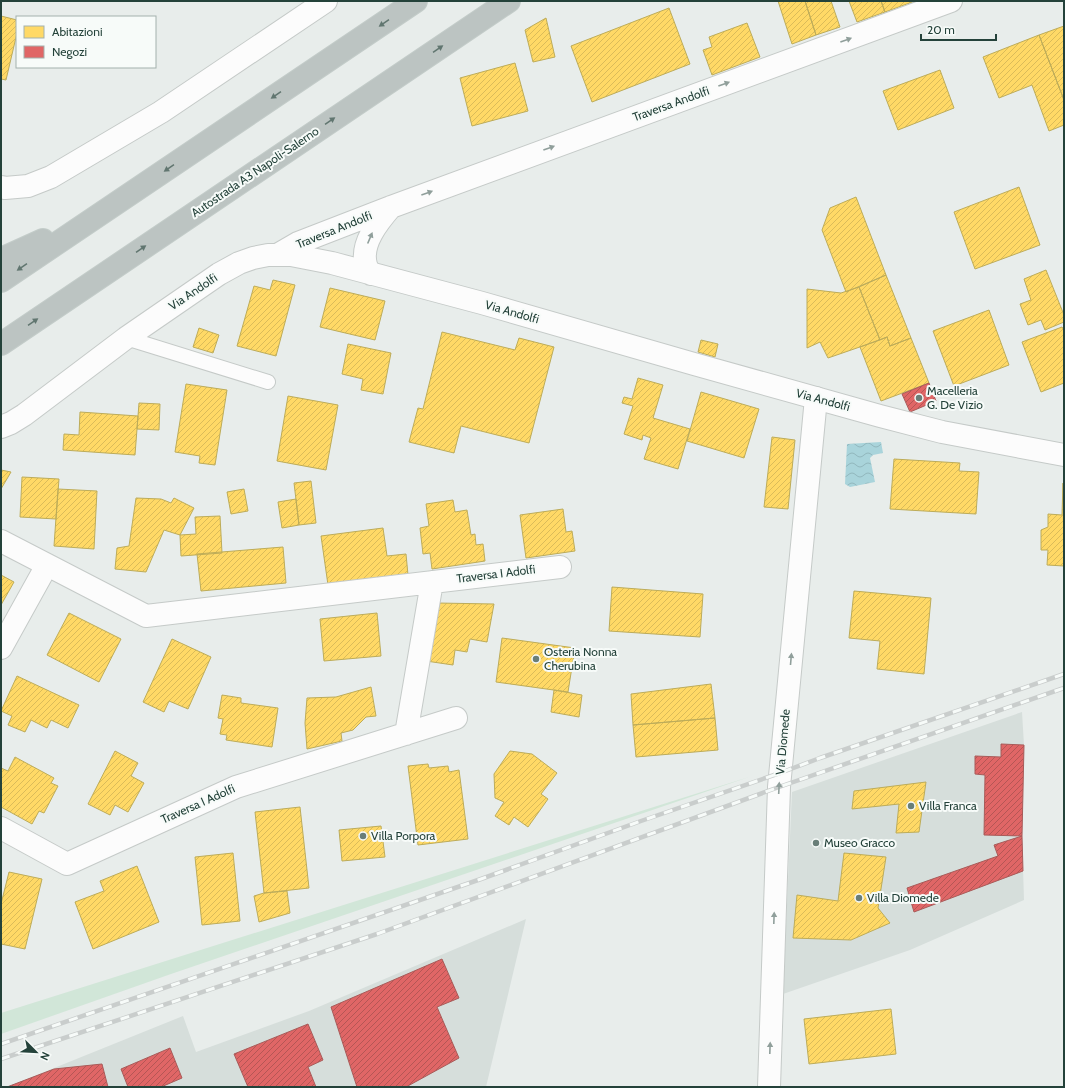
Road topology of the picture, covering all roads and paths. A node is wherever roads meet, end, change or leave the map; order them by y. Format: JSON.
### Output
{"nodes":[{"id":1,"x":326,"y":1,"type":"edge"},
{"id":2,"x":416,"y":1,"type":"edge"},
{"id":3,"x":509,"y":1,"type":"edge"},
{"id":4,"x":951,"y":1,"type":"edge"},
{"id":5,"x":1,"y":187,"type":"edge"},
{"id":6,"x":391,"y":206,"type":"junction"},
{"id":7,"x":100,"y":214,"type":"junction"},
{"id":8,"x":279,"y":254,"type":"junction"},
{"id":9,"x":1,"y":259,"type":"edge"},
{"id":10,"x":371,"y":274,"type":"junction"},
{"id":11,"x":1,"y":281,"type":"edge"},
{"id":12,"x":126,"y":338,"type":"junction"},
{"id":13,"x":1,"y":344,"type":"edge"},
{"id":14,"x":268,"y":382,"type":"dead end"},
{"id":15,"x":816,"y":398,"type":"junction"},
{"id":16,"x":1,"y":427,"type":"edge"},
{"id":17,"x":1064,"y":455,"type":"edge"},
{"id":18,"x":1,"y":541,"type":"edge"},
{"id":19,"x":46,"y":565,"type":"junction"},
{"id":20,"x":560,"y":567,"type":"dead end"},
{"id":21,"x":432,"y":582,"type":"junction"},
{"id":22,"x":1,"y":648,"type":"edge"},
{"id":23,"x":456,"y":718,"type":"dead end"},
{"id":24,"x":406,"y":734,"type":"junction"},
{"id":25,"x":1,"y":828,"type":"edge"},
{"id":26,"x":769,"y":1087,"type":"edge"}],
"edges":[{"from":1,"to":5,"type":"street"},
{"from":2,"to":7,"type":"highway","one_way":true},
{"from":13,"to":3,"type":"highway","name":"Autostrada A3 Napoli-Salerno","one_way":true},
{"from":6,"to":4,"type":"street","name":"Traversa Andolfi","one_way":true},
{"from":6,"to":8,"type":"street","name":"Traversa Andolfi"},
{"from":10,"to":6,"type":"street","name":"Traversa Andolfi","one_way":true},
{"from":7,"to":9,"type":"highway"},
{"from":7,"to":11,"type":"highway","one_way":true},
{"from":8,"to":10,"type":"street","name":"Via Andolfi"},
{"from":8,"to":12,"type":"street","name":"Via Andolfi"},
{"from":10,"to":15,"type":"street","name":"Via Andolfi"},
{"from":12,"to":14,"type":"lane"},
{"from":12,"to":16,"type":"street","name":"Via Andolfi"},
{"from":15,"to":17,"type":"street","name":"Via Andolfi"},
{"from":26,"to":15,"type":"street","name":"Via Diomede","one_way":true},
{"from":18,"to":19,"type":"street","name":"Traversa I Adolfi"},
{"from":19,"to":21,"type":"street","name":"Traversa I Adolfi"},
{"from":19,"to":22,"type":"street"},
{"from":20,"to":21,"type":"street","name":"Traversa I Adolfi"},
{"from":21,"to":24,"type":"street"},
{"from":23,"to":24,"type":"street","name":"Traversa I Adolfi"},
{"from":24,"to":25,"type":"street","name":"Traversa I Adolfi"}]}
